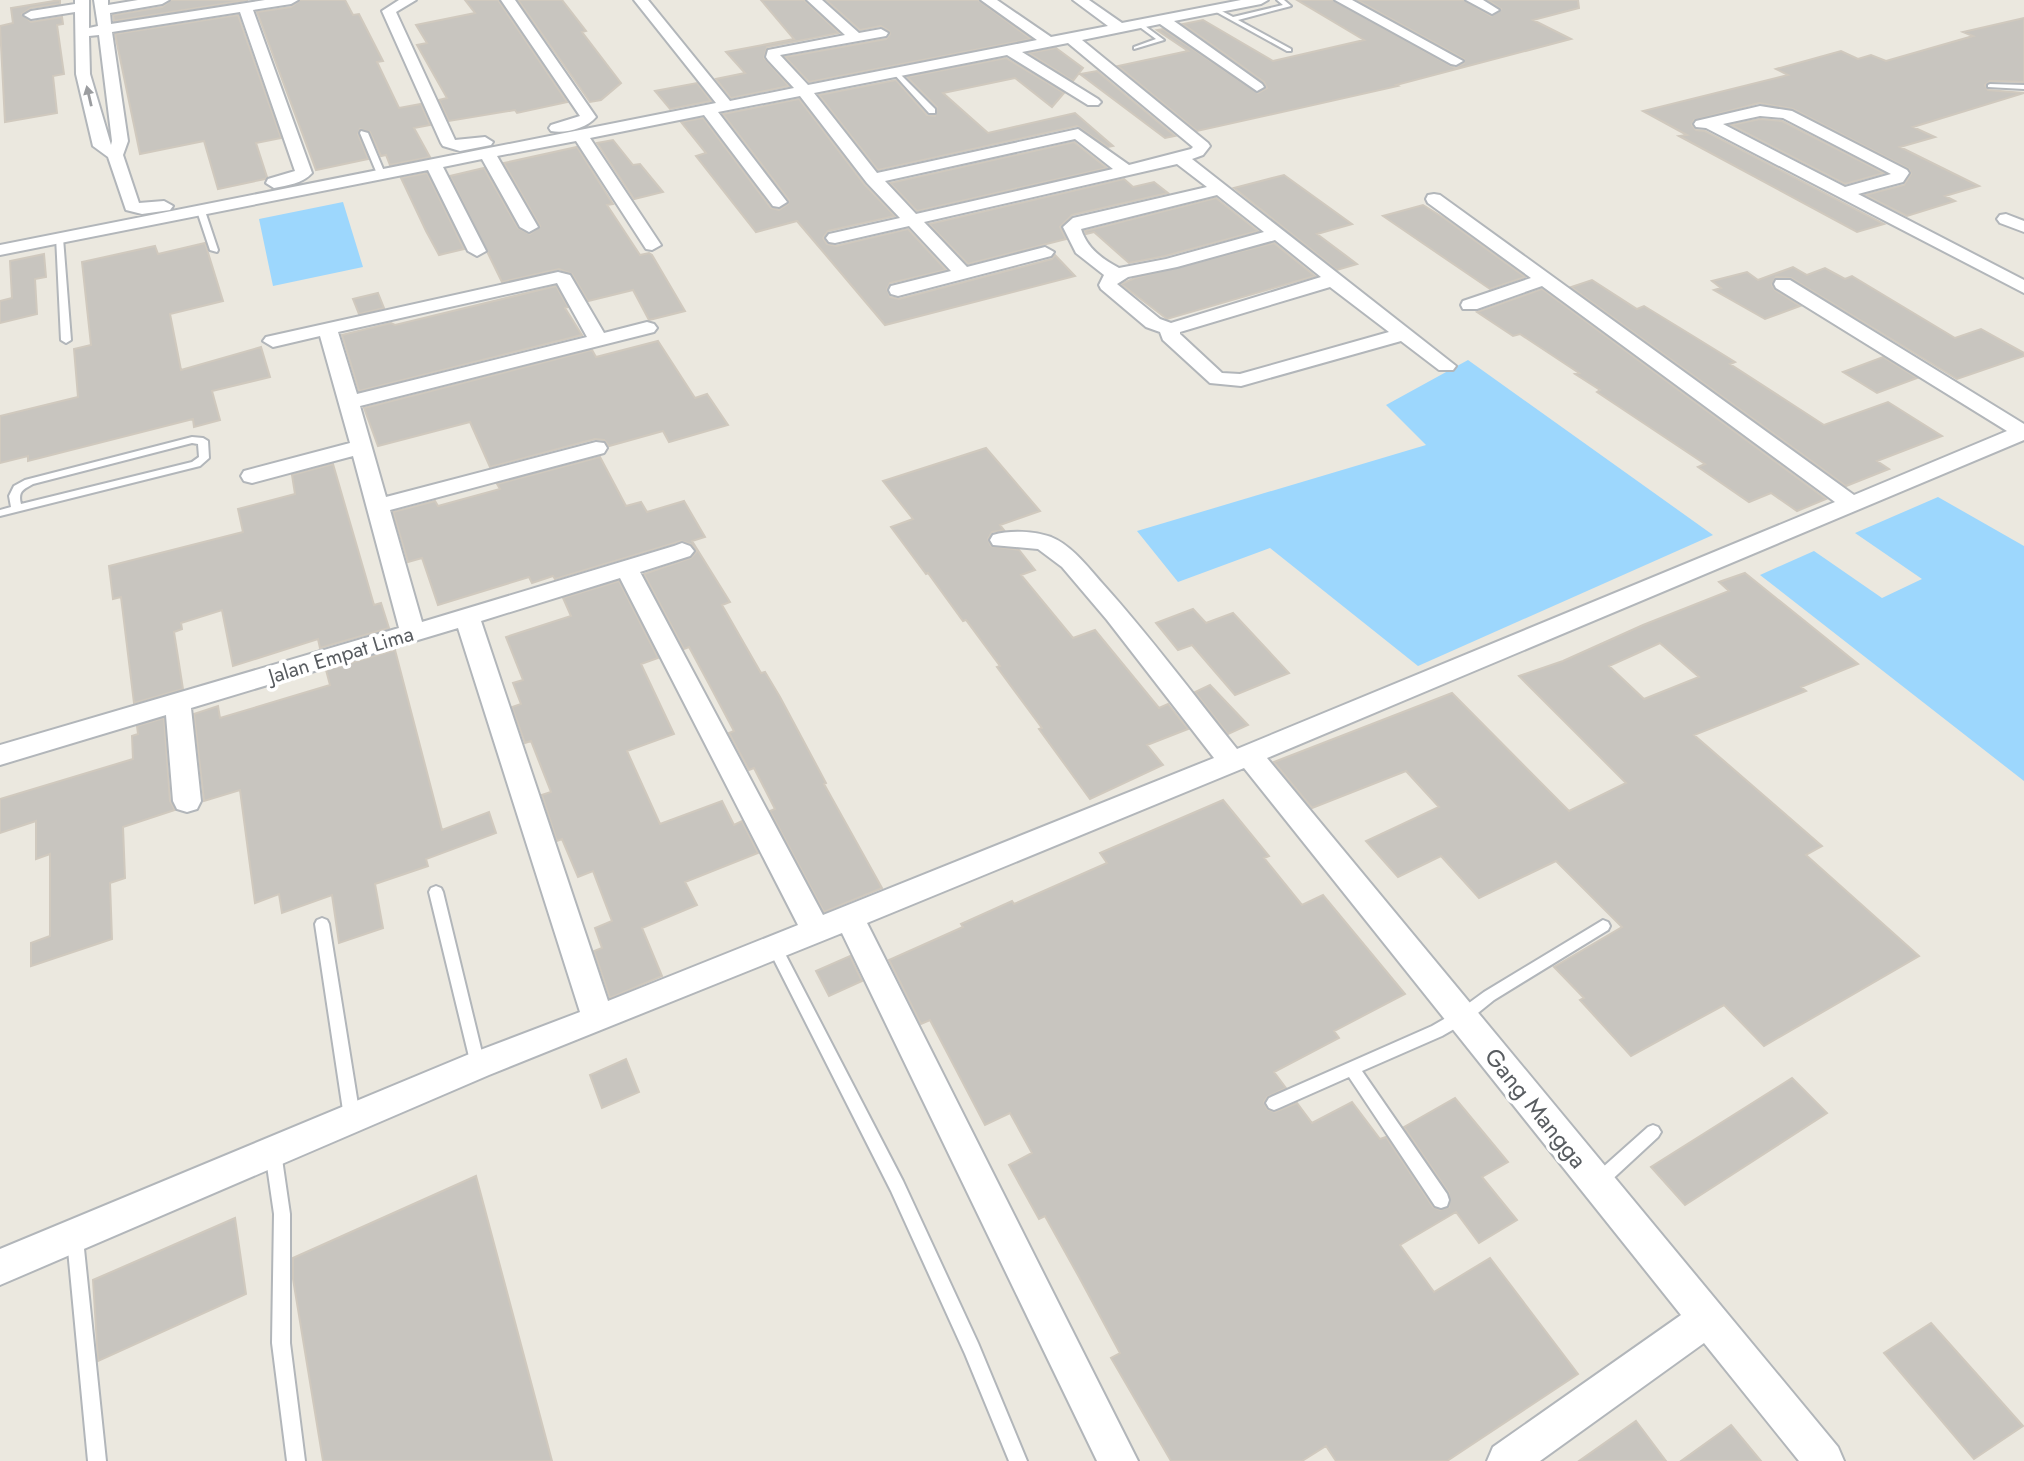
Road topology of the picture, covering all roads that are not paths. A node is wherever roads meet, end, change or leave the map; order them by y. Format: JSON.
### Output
{"nodes":[{"id":1,"x":162,"y":0,"type":"edge"},
{"id":2,"x":291,"y":0,"type":"edge"},
{"id":3,"x":408,"y":0,"type":"edge"},
{"id":4,"x":508,"y":0,"type":"edge"},
{"id":5,"x":641,"y":0,"type":"edge"},
{"id":6,"x":814,"y":0,"type":"edge"},
{"id":7,"x":988,"y":0,"type":"edge"},
{"id":8,"x":1080,"y":0,"type":"edge"},
{"id":9,"x":1261,"y":0,"type":"edge"},
{"id":10,"x":1280,"y":0,"type":"edge"},
{"id":11,"x":1342,"y":0,"type":"edge"},
{"id":12,"x":1473,"y":0,"type":"edge"},
{"id":13,"x":82,"y":4,"type":"edge"},
{"id":14,"x":101,"y":5,"type":"edge"},
{"id":15,"x":385,"y":5,"type":"edge"},
{"id":16,"x":246,"y":7,"type":"junction"},
{"id":17,"x":1214,"y":9,"type":"junction"},
{"id":18,"x":1492,"y":10,"type":"dead end"},
{"id":19,"x":32,"y":15,"type":"dead end"},
{"id":20,"x":1162,"y":19,"type":"junction"},
{"id":21,"x":1233,"y":19,"type":"junction"},
{"id":22,"x":1139,"y":24,"type":"junction"},
{"id":23,"x":1119,"y":28,"type":"junction"},
{"id":24,"x":103,"y":30,"type":"junction"},
{"id":25,"x":82,"y":33,"type":"junction"},
{"id":26,"x":881,"y":33,"type":"dead end"},
{"id":27,"x":857,"y":37,"type":"junction"},
{"id":28,"x":1071,"y":38,"type":"junction"},
{"id":29,"x":1049,"y":42,"type":"junction"},
{"id":30,"x":1136,"y":48,"type":"dead end"},
{"id":31,"x":1010,"y":50,"type":"junction"},
{"id":32,"x":1289,"y":50,"type":"dead end"},
{"id":33,"x":1456,"y":61,"type":"dead end"},
{"id":34,"x":896,"y":73,"type":"junction"},
{"id":35,"x":1990,"y":86,"type":"dead end"},
{"id":36,"x":1257,"y":87,"type":"dead end"},
{"id":37,"x":2024,"y":87,"type":"edge"},
{"id":38,"x":804,"y":91,"type":"junction"},
{"id":39,"x":1093,"y":102,"type":"dead end"},
{"id":40,"x":727,"y":107,"type":"junction"},
{"id":41,"x":709,"y":111,"type":"junction"},
{"id":42,"x":932,"y":111,"type":"dead end"},
{"id":43,"x":364,"y":133,"type":"dead end"},
{"id":44,"x":581,"y":136,"type":"junction"},
{"id":45,"x":115,"y":155,"type":"junction"},
{"id":46,"x":488,"y":155,"type":"junction"},
{"id":47,"x":1180,"y":158,"type":"junction"},
{"id":48,"x":434,"y":165,"type":"junction"},
{"id":49,"x":1126,"y":170,"type":"junction"},
{"id":50,"x":382,"y":176,"type":"junction"},
{"id":51,"x":873,"y":179,"type":"junction"},
{"id":52,"x":1221,"y":189,"type":"junction"},
{"id":53,"x":1843,"y":193,"type":"junction"},
{"id":54,"x":1434,"y":199,"type":"dead end"},
{"id":55,"x":779,"y":202,"type":"dead end"},
{"id":56,"x":201,"y":211,"type":"junction"},
{"id":57,"x":2007,"y":219,"type":"dead end"},
{"id":58,"x":914,"y":220,"type":"junction"},
{"id":59,"x":530,"y":227,"type":"dead end"},
{"id":60,"x":2024,"y":227,"type":"edge"},
{"id":61,"x":1276,"y":234,"type":"junction"},
{"id":62,"x":59,"y":238,"type":"junction"},
{"id":63,"x":835,"y":238,"type":"dead end"},
{"id":64,"x":652,"y":245,"type":"dead end"},
{"id":65,"x":0,"y":250,"type":"edge"},
{"id":66,"x":214,"y":250,"type":"dead end"},
{"id":67,"x":477,"y":251,"type":"dead end"},
{"id":68,"x":1045,"y":252,"type":"dead end"},
{"id":69,"x":964,"y":274,"type":"junction"},
{"id":70,"x":1116,"y":274,"type":"junction"},
{"id":71,"x":1331,"y":279,"type":"junction"},
{"id":72,"x":1543,"y":279,"type":"junction"},
{"id":73,"x":1783,"y":284,"type":"dead end"},
{"id":74,"x":2024,"y":287,"type":"edge"},
{"id":75,"x":898,"y":290,"type":"dead end"},
{"id":76,"x":1470,"y":305,"type":"dead end"},
{"id":77,"x":647,"y":328,"type":"dead end"},
{"id":78,"x":327,"y":329,"type":"junction"},
{"id":79,"x":1170,"y":329,"type":"junction"},
{"id":80,"x":1404,"y":334,"type":"junction"},
{"id":81,"x":66,"y":340,"type":"dead end"},
{"id":82,"x":598,"y":340,"type":"junction"},
{"id":83,"x":273,"y":341,"type":"dead end"},
{"id":84,"x":1446,"y":366,"type":"dead end"},
{"id":85,"x":350,"y":402,"type":"junction"},
{"id":86,"x":2024,"y":432,"type":"edge"},
{"id":87,"x":361,"y":447,"type":"junction"},
{"id":88,"x":596,"y":449,"type":"dead end"},
{"id":89,"x":252,"y":476,"type":"dead end"},
{"id":90,"x":1852,"y":504,"type":"junction"},
{"id":91,"x":376,"y":507,"type":"junction"},
{"id":92,"x":17,"y":509,"type":"junction"},
{"id":93,"x":0,"y":513,"type":"edge"},
{"id":94,"x":1001,"y":540,"type":"dead end"},
{"id":95,"x":682,"y":551,"type":"dead end"},
{"id":96,"x":627,"y":569,"type":"junction"},
{"id":97,"x":467,"y":617,"type":"junction"},
{"id":98,"x":412,"y":633,"type":"junction"},
{"id":99,"x":178,"y":703,"type":"junction"},
{"id":100,"x":0,"y":755,"type":"edge"},
{"id":101,"x":1240,"y":758,"type":"junction"},
{"id":102,"x":187,"y":801,"type":"dead end"},
{"id":103,"x":436,"y":891,"type":"dead end"},
{"id":104,"x":850,"y":918,"type":"junction"},
{"id":105,"x":322,"y":924,"type":"dead end"},
{"id":106,"x":1602,"y":926,"type":"dead end"},
{"id":107,"x":816,"y":930,"type":"junction"},
{"id":108,"x":775,"y":948,"type":"junction"},
{"id":109,"x":1463,"y":1016,"type":"junction"},
{"id":110,"x":598,"y":1019,"type":"junction"},
{"id":111,"x":478,"y":1065,"type":"junction"},
{"id":112,"x":1353,"y":1070,"type":"junction"},
{"id":113,"x":1274,"y":1103,"type":"dead end"},
{"id":114,"x":352,"y":1117,"type":"junction"},
{"id":115,"x":1653,"y":1132,"type":"dead end"},
{"id":116,"x":273,"y":1151,"type":"junction"},
{"id":117,"x":1596,"y":1183,"type":"junction"},
{"id":118,"x":1441,"y":1200,"type":"dead end"},
{"id":119,"x":74,"y":1235,"type":"junction"},
{"id":120,"x":0,"y":1268,"type":"edge"},
{"id":121,"x":1709,"y":1317,"type":"junction"},
{"id":122,"x":97,"y":1461,"type":"edge"},
{"id":123,"x":296,"y":1461,"type":"edge"},
{"id":124,"x":1018,"y":1461,"type":"edge"},
{"id":125,"x":1118,"y":1461,"type":"edge"},
{"id":126,"x":1507,"y":1461,"type":"edge"},
{"id":127,"x":1824,"y":1461,"type":"edge"}],
"edges":[{"from":1,"to":14,"type":"street"},
{"from":2,"to":16,"type":"street"},
{"from":3,"to":15,"type":"street"},
{"from":4,"to":15,"type":"street"},
{"from":5,"to":40,"type":"street"},
{"from":6,"to":27,"type":"street"},
{"from":7,"to":29,"type":"street"},
{"from":8,"to":23,"type":"street"},
{"from":9,"to":17,"type":"street"},
{"from":10,"to":21,"type":"lane"},
{"from":11,"to":33,"type":"street"},
{"from":12,"to":18,"type":"street"},
{"from":13,"to":19,"type":"street"},
{"from":13,"to":25,"type":"street"},
{"from":14,"to":24,"type":"street"},
{"from":16,"to":24,"type":"street"},
{"from":16,"to":45,"type":"street"},
{"from":17,"to":20,"type":"street"},
{"from":17,"to":21,"type":"lane"},
{"from":20,"to":22,"type":"street"},
{"from":20,"to":36,"type":"street"},
{"from":21,"to":32,"type":"lane"},
{"from":22,"to":23,"type":"street"},
{"from":22,"to":30,"type":"lane"},
{"from":23,"to":28,"type":"street"},
{"from":24,"to":25,"type":"street"},
{"from":24,"to":45,"type":"street"},
{"from":45,"to":25,"type":"street","one_way":true},
{"from":26,"to":27,"type":"street"},
{"from":27,"to":38,"type":"street"},
{"from":28,"to":29,"type":"street"},
{"from":28,"to":47,"type":"street"},
{"from":29,"to":31,"type":"street"},
{"from":31,"to":34,"type":"street"},
{"from":31,"to":39,"type":"street"},
{"from":34,"to":38,"type":"street"},
{"from":34,"to":42,"type":"lane"},
{"from":35,"to":37,"type":"lane"},
{"from":38,"to":40,"type":"street"},
{"from":38,"to":51,"type":"street"},
{"from":40,"to":41,"type":"street"},
{"from":41,"to":44,"type":"street"},
{"from":41,"to":55,"type":"street"},
{"from":43,"to":50,"type":"lane"},
{"from":44,"to":46,"type":"street"},
{"from":44,"to":64,"type":"street"},
{"from":46,"to":48,"type":"street"},
{"from":46,"to":59,"type":"street"},
{"from":47,"to":49,"type":"street"},
{"from":47,"to":52,"type":"street"},
{"from":48,"to":50,"type":"street"},
{"from":48,"to":67,"type":"street"},
{"from":49,"to":51,"type":"street"},
{"from":49,"to":58,"type":"street"},
{"from":50,"to":56,"type":"street"},
{"from":51,"to":58,"type":"street"},
{"from":52,"to":61,"type":"street"},
{"from":52,"to":70,"type":"street"},
{"from":53,"to":53,"type":"street"},
{"from":53,"to":74,"type":"street"},
{"from":54,"to":72,"type":"street"},
{"from":56,"to":62,"type":"street"},
{"from":56,"to":66,"type":"lane"},
{"from":57,"to":60,"type":"street"},
{"from":58,"to":63,"type":"street"},
{"from":58,"to":69,"type":"street"},
{"from":61,"to":70,"type":"street"},
{"from":61,"to":71,"type":"street"},
{"from":62,"to":65,"type":"street"},
{"from":62,"to":81,"type":"lane"},
{"from":68,"to":69,"type":"street"},
{"from":69,"to":75,"type":"street"},
{"from":70,"to":79,"type":"street"},
{"from":71,"to":79,"type":"street"},
{"from":71,"to":80,"type":"street"},
{"from":72,"to":76,"type":"street"},
{"from":72,"to":90,"type":"street"},
{"from":73,"to":86,"type":"street"},
{"from":77,"to":82,"type":"street"},
{"from":78,"to":82,"type":"street"},
{"from":78,"to":83,"type":"street"},
{"from":78,"to":85,"type":"street"},
{"from":79,"to":80,"type":"street"},
{"from":80,"to":84,"type":"street"},
{"from":82,"to":85,"type":"street"},
{"from":85,"to":87,"type":"street"},
{"from":86,"to":90,"type":"street"},
{"from":87,"to":89,"type":"street"},
{"from":87,"to":91,"type":"street"},
{"from":88,"to":91,"type":"street"},
{"from":90,"to":101,"type":"street"},
{"from":91,"to":98,"type":"street"},
{"from":92,"to":92,"type":"lane"},
{"from":92,"to":93,"type":"lane"},
{"from":94,"to":101,"type":"street"},
{"from":95,"to":96,"type":"street","name":"Jalan Empat Lima"},
{"from":96,"to":97,"type":"street","name":"Jalan Empat Lima"},
{"from":96,"to":107,"type":"street"},
{"from":97,"to":98,"type":"street","name":"Jalan Empat Lima"},
{"from":97,"to":110,"type":"street"},
{"from":98,"to":99,"type":"street","name":"Jalan Empat Lima"},
{"from":99,"to":100,"type":"street","name":"Jalan Empat Lima"},
{"from":99,"to":102,"type":"street"},
{"from":101,"to":104,"type":"street"},
{"from":101,"to":109,"type":"street","name":"Gang Mangga"},
{"from":103,"to":111,"type":"lane"},
{"from":104,"to":107,"type":"street"},
{"from":104,"to":125,"type":"street"},
{"from":105,"to":114,"type":"lane"},
{"from":106,"to":109,"type":"lane"},
{"from":107,"to":108,"type":"street"},
{"from":108,"to":110,"type":"street"},
{"from":108,"to":124,"type":"lane"},
{"from":109,"to":112,"type":"lane"},
{"from":109,"to":117,"type":"street","name":"Gang Mangga"},
{"from":110,"to":111,"type":"street"},
{"from":111,"to":114,"type":"street"},
{"from":112,"to":113,"type":"lane"},
{"from":112,"to":118,"type":"lane"},
{"from":114,"to":116,"type":"street"},
{"from":115,"to":117,"type":"lane"},
{"from":116,"to":119,"type":"street"},
{"from":116,"to":123,"type":"lane"},
{"from":117,"to":121,"type":"street","name":"Gang Mangga"},
{"from":119,"to":120,"type":"street"},
{"from":119,"to":122,"type":"lane"},
{"from":121,"to":126,"type":"street"},
{"from":121,"to":127,"type":"street","name":"Gang Mangga"}]}
